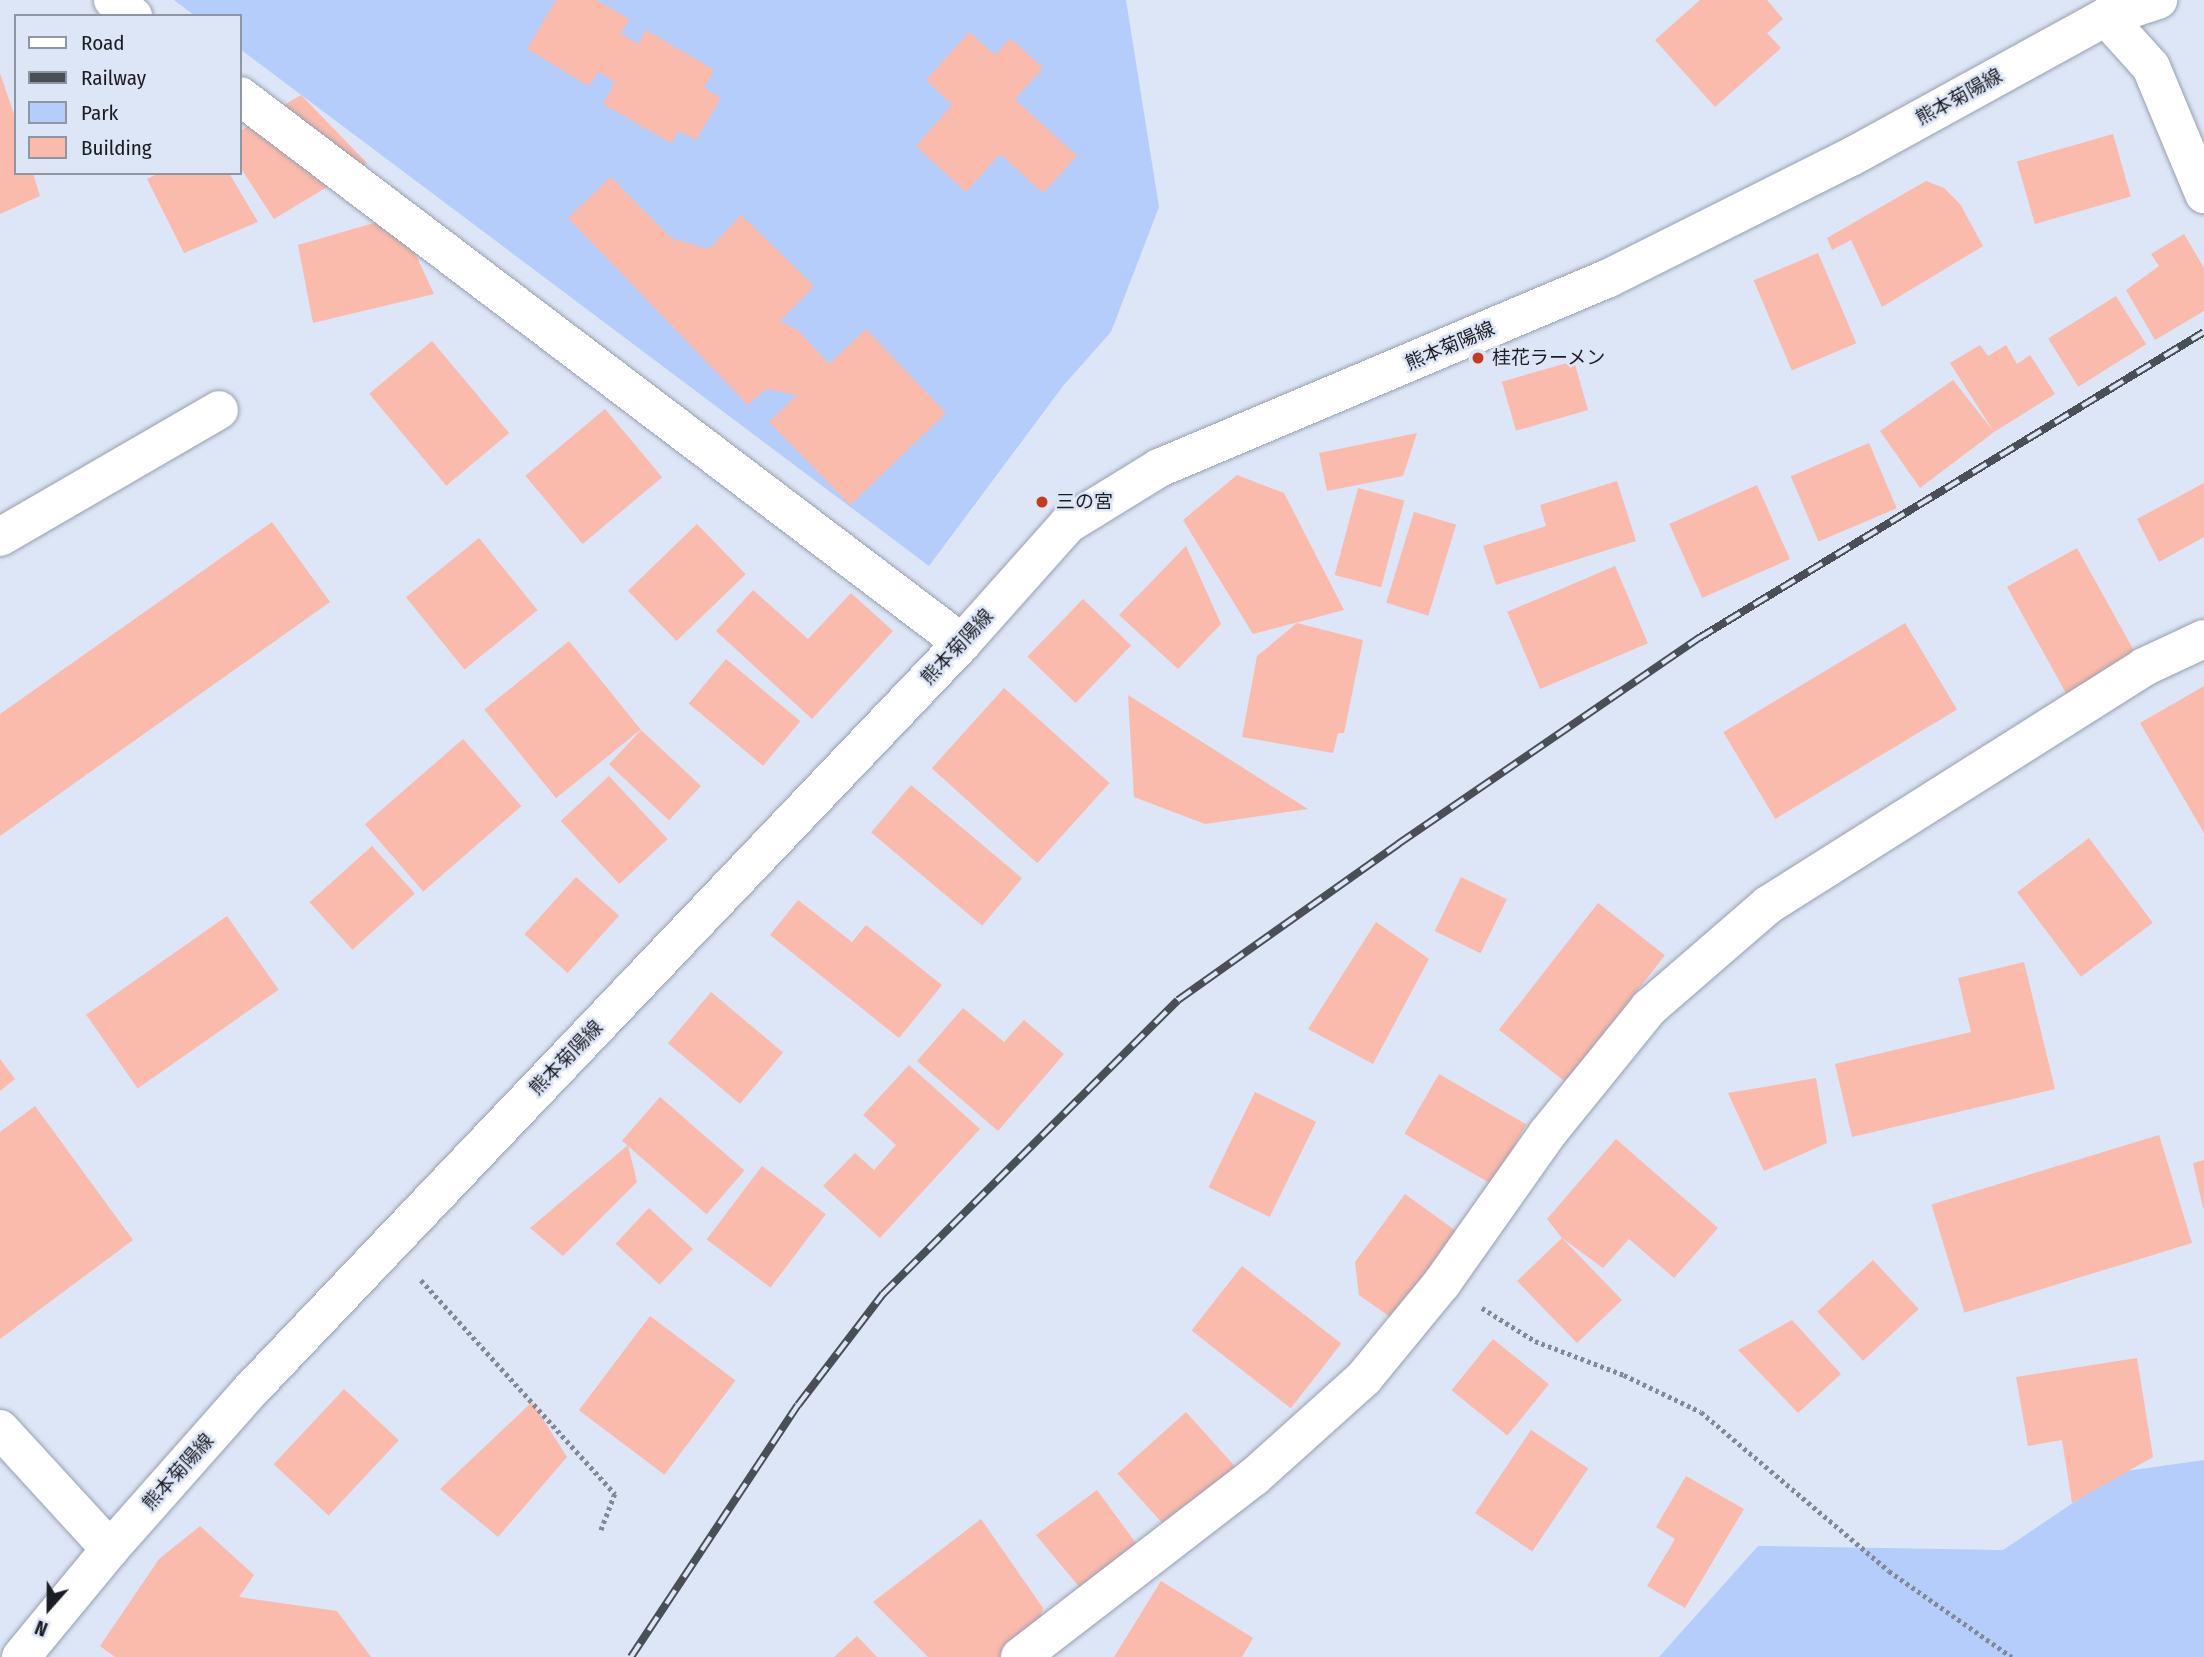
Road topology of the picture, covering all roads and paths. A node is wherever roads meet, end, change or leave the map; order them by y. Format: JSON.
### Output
{"nodes":[{"id":1,"x":113,"y":0,"type":"edge"},
{"id":2,"x":2158,"y":0,"type":"edge"},
{"id":3,"x":2112,"y":9,"type":"edge"},
{"id":4,"x":130,"y":14,"type":"edge"},
{"id":5,"x":242,"y":98,"type":"edge"},
{"id":6,"x":2204,"y":194,"type":"edge"},
{"id":7,"x":219,"y":410,"type":"dead end"},
{"id":8,"x":0,"y":537,"type":"edge"},
{"id":9,"x":2204,"y":639,"type":"edge"},
{"id":10,"x":961,"y":643,"type":"junction"},
{"id":11,"x":389,"y":1245,"type":"junction"},
{"id":12,"x":1442,"y":1283,"type":"junction"},
{"id":13,"x":0,"y":1429,"type":"edge"},
{"id":14,"x":601,"y":1531,"type":"dead end"},
{"id":15,"x":110,"y":1549,"type":"junction"},
{"id":16,"x":21,"y":1657,"type":"edge"},
{"id":17,"x":1020,"y":1657,"type":"edge"},
{"id":18,"x":2012,"y":1657,"type":"edge"}],
"edges":[{"from":1,"to":4,"type":"street"},
{"from":2,"to":3,"type":"street","name":"熊本菊陽線"},
{"from":3,"to":6,"type":"street"},
{"from":3,"to":10,"type":"street","name":"熊本菊陽線"},
{"from":5,"to":10,"type":"street"},
{"from":7,"to":8,"type":"street"},
{"from":9,"to":12,"type":"street"},
{"from":10,"to":11,"type":"street","name":"熊本菊陽線"},
{"from":11,"to":14,"type":"path"},
{"from":11,"to":15,"type":"street","name":"熊本菊陽線"},
{"from":12,"to":17,"type":"street"},
{"from":12,"to":18,"type":"path"},
{"from":13,"to":15,"type":"street"},
{"from":15,"to":16,"type":"street","name":"熊本菊陽線"}]}
